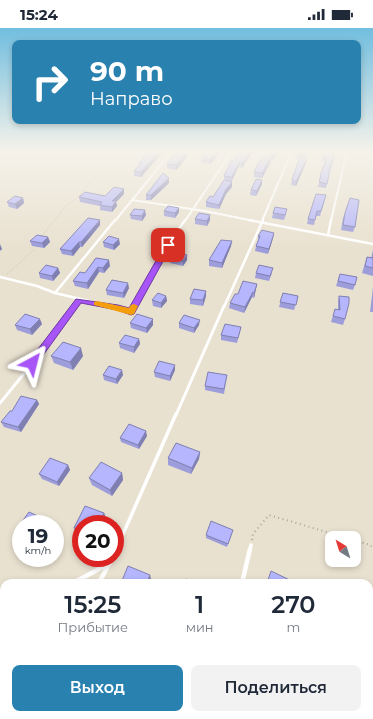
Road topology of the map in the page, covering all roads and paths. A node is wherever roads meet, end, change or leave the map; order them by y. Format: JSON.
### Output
{"nodes":[{"id":1,"x":89,"y":183,"type":"edge"},
{"id":2,"x":146,"y":183,"type":"edge"},
{"id":3,"x":210,"y":183,"type":"edge"},
{"id":4,"x":279,"y":183,"type":"edge"},
{"id":5,"x":340,"y":183,"type":"edge"},
{"id":6,"x":132,"y":200,"type":"junction"},
{"id":7,"x":193,"y":209,"type":"junction"},
{"id":8,"x":262,"y":222,"type":"junction"},
{"id":9,"x":328,"y":235,"type":"junction"},
{"id":10,"x":41,"y":238,"type":"edge"},
{"id":11,"x":373,"y":244,"type":"edge"},
{"id":12,"x":34,"y":250,"type":"dead end"},
{"id":13,"x":1,"y":278,"type":"edge"},
{"id":14,"x":55,"y":293,"type":"junction"},
{"id":15,"x":79,"y":300,"type":"junction"},
{"id":16,"x":0,"y":403,"type":"edge"},
{"id":17,"x":124,"y":532,"type":"edge"},
{"id":18,"x":325,"y":532,"type":"edge"},
{"id":19,"x":361,"y":542,"type":"edge"},
{"id":20,"x":251,"y":545,"type":"joint"},
{"id":21,"x":373,"y":548,"type":"edge"},
{"id":22,"x":103,"y":567,"type":"edge"},
{"id":23,"x":108,"y":567,"type":"edge"},
{"id":24,"x":80,"y":579,"type":"edge"},
{"id":25,"x":101,"y":579,"type":"edge"},
{"id":26,"x":243,"y":579,"type":"edge"}],
"edges":[{"from":1,"to":10,"type":"path"},
{"from":2,"to":6,"type":"lane"},
{"from":3,"to":7,"type":"lane"},
{"from":4,"to":8,"type":"lane"},
{"from":5,"to":9,"type":"lane"},
{"from":6,"to":7,"type":"lane"},
{"from":6,"to":14,"type":"lane"},
{"from":7,"to":8,"type":"lane"},
{"from":7,"to":15,"type":"lane"},
{"from":8,"to":9,"type":"lane"},
{"from":8,"to":17,"type":"lane"},
{"from":9,"to":11,"type":"lane"},
{"from":12,"to":13,"type":"path"},
{"from":13,"to":14,"type":"lane"},
{"from":14,"to":15,"type":"lane"},
{"from":15,"to":16,"type":"lane"},
{"from":18,"to":20,"type":"path"},
{"from":19,"to":21,"type":"path"},
{"from":20,"to":26,"type":"lane"},
{"from":22,"to":24,"type":"lane"},
{"from":23,"to":25,"type":"lane"}]}
